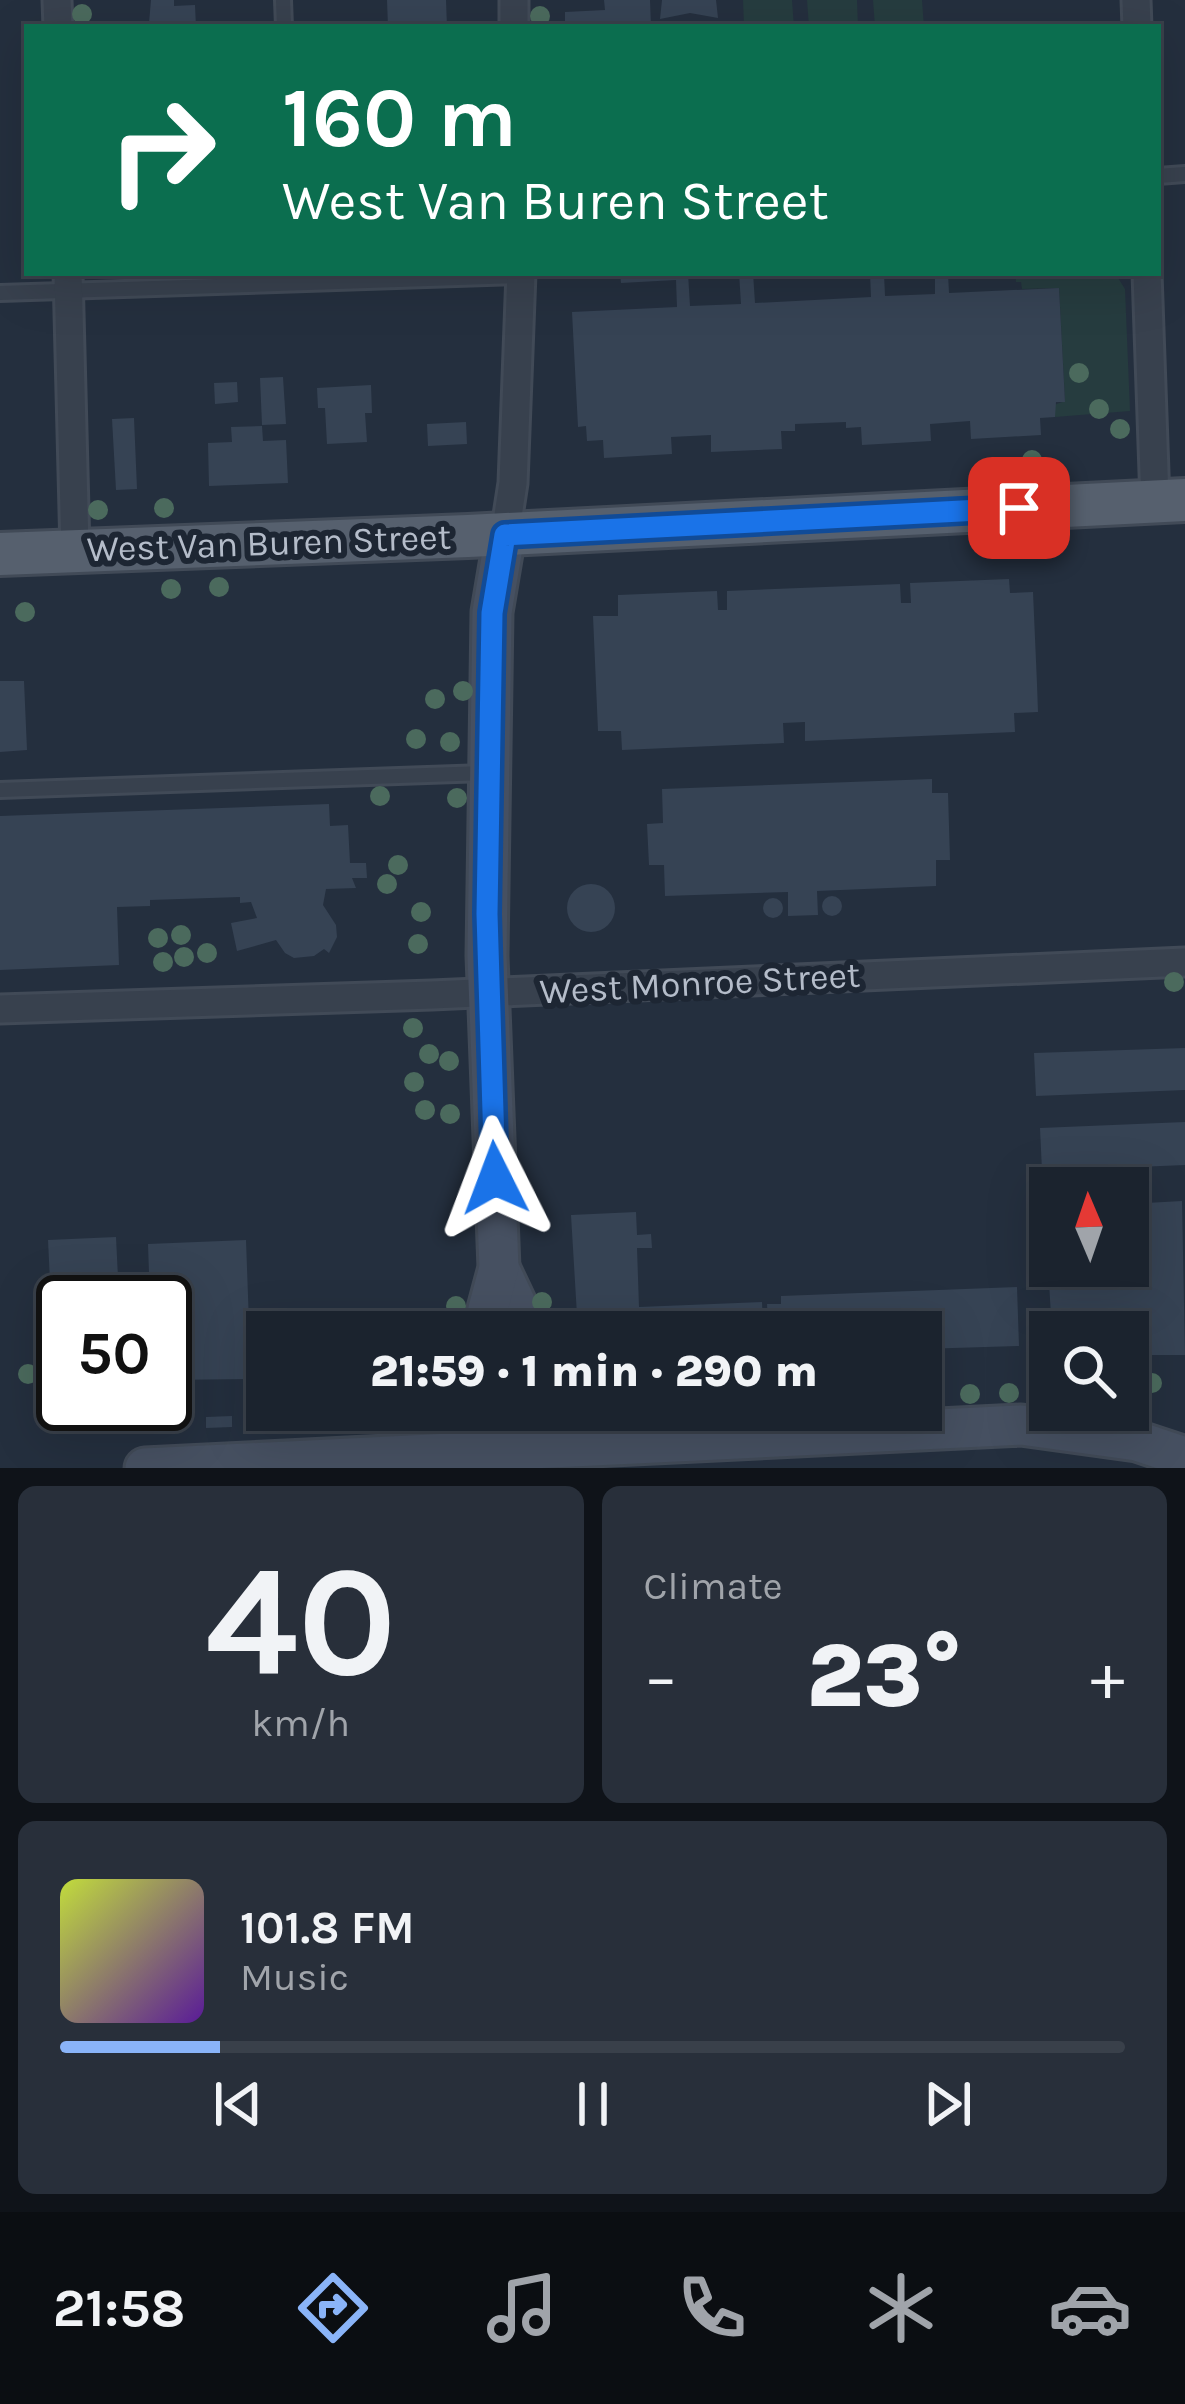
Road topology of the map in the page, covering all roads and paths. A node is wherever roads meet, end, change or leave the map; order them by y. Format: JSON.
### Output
{"nodes":[{"id":1,"x":368,"y":276,"type":"edge"},
{"id":2,"x":521,"y":276,"type":"edge"},
{"id":3,"x":1147,"y":276,"type":"edge"},
{"id":4,"x":291,"y":277,"type":"edge"},
{"id":5,"x":69,"y":282,"type":"edge"},
{"id":6,"x":0,"y":293,"type":"edge"},
{"id":7,"x":1170,"y":501,"type":"edge"},
{"id":8,"x":505,"y":535,"type":"junction"},
{"id":9,"x":76,"y":550,"type":"junction"},
{"id":10,"x":0,"y":554,"type":"edge"},
{"id":11,"x":490,"y":773,"type":"junction"},
{"id":12,"x":0,"y":790,"type":"edge"},
{"id":13,"x":1185,"y":962,"type":"edge"},
{"id":14,"x":488,"y":993,"type":"junction"},
{"id":15,"x":0,"y":1009,"type":"edge"},
{"id":16,"x":500,"y":1268,"type":"junction"},
{"id":17,"x":488,"y":1311,"type":"edge"},
{"id":18,"x":517,"y":1311,"type":"edge"},
{"id":19,"x":1185,"y":1457,"type":"edge"},
{"id":20,"x":506,"y":1459,"type":"edge"},
{"id":21,"x":145,"y":1468,"type":"edge"}],
"edges":[{"from":1,"to":4,"type":"lane"},
{"from":2,"to":8,"type":"street"},
{"from":3,"to":7,"type":"street"},
{"from":4,"to":5,"type":"lane"},
{"from":5,"to":6,"type":"lane"},
{"from":5,"to":9,"type":"street"},
{"from":7,"to":8,"type":"main road","name":"West Van Buren Street"},
{"from":8,"to":9,"type":"main road","name":"West Van Buren Street"},
{"from":8,"to":11,"type":"main road"},
{"from":9,"to":10,"type":"main road","name":"West Van Buren Street"},
{"from":11,"to":12,"type":"lane"},
{"from":11,"to":14,"type":"main road"},
{"from":13,"to":14,"type":"street","name":"West Monroe Street"},
{"from":14,"to":15,"type":"street","name":"West Monroe Street"},
{"from":14,"to":16,"type":"main road"},
{"from":16,"to":17,"type":"main road"},
{"from":16,"to":18,"type":"main road"},
{"from":19,"to":20,"type":"main road"},
{"from":20,"to":21,"type":"main road"}]}
